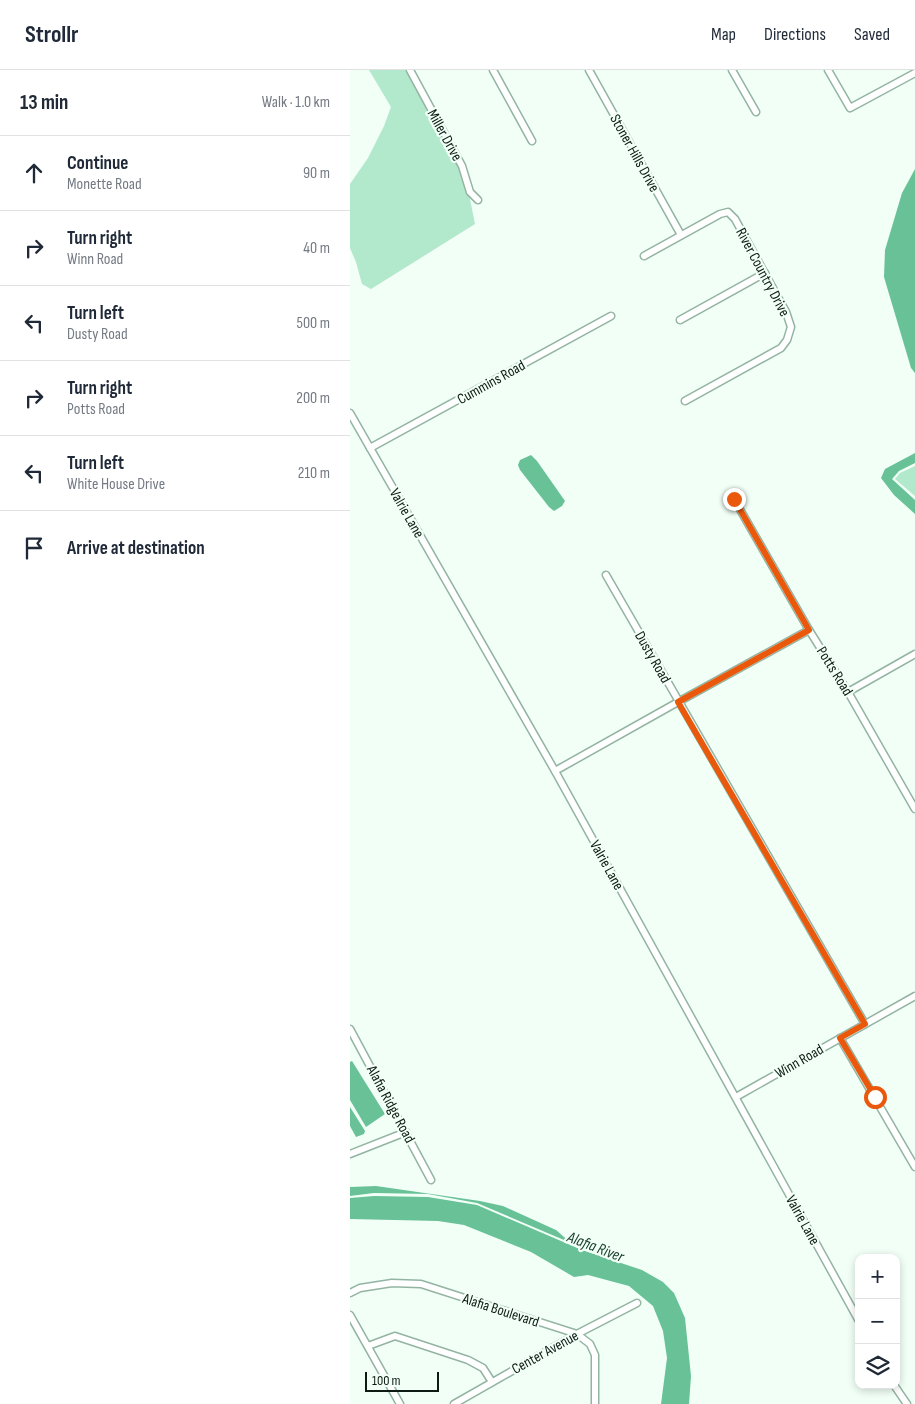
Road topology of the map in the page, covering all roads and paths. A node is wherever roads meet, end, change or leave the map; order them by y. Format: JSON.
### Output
{"nodes":[{"id":1,"x":410,"y":70,"type":"edge"},
{"id":2,"x":493,"y":70,"type":"edge"},
{"id":3,"x":589,"y":70,"type":"edge"},
{"id":4,"x":732,"y":70,"type":"edge"},
{"id":5,"x":828,"y":70,"type":"edge"},
{"id":6,"x":915,"y":73,"type":"edge"},
{"id":7,"x":756,"y":112,"type":"dead end"},
{"id":8,"x":532,"y":141,"type":"dead end"},
{"id":9,"x":478,"y":200,"type":"dead end"},
{"id":10,"x":681,"y":235,"type":"junction"},
{"id":11,"x":644,"y":256,"type":"dead end"},
{"id":12,"x":765,"y":272,"type":"junction"},
{"id":13,"x":611,"y":316,"type":"dead end"},
{"id":14,"x":680,"y":320,"type":"dead end"},
{"id":15,"x":685,"y":401,"type":"dead end"},
{"id":16,"x":350,"y":413,"type":"edge"},
{"id":17,"x":370,"y":448,"type":"junction"},
{"id":18,"x":734,"y":499,"type":"dead end"},
{"id":19,"x":606,"y":575,"type":"dead end"},
{"id":20,"x":809,"y":630,"type":"junction"},
{"id":21,"x":915,"y":654,"type":"edge"},
{"id":22,"x":848,"y":692,"type":"junction"},
{"id":23,"x":678,"y":702,"type":"junction"},
{"id":24,"x":555,"y":771,"type":"junction"},
{"id":25,"x":915,"y":809,"type":"edge"},
{"id":26,"x":915,"y":996,"type":"edge"},
{"id":27,"x":865,"y":1024,"type":"junction"},
{"id":28,"x":350,"y":1029,"type":"edge"},
{"id":29,"x":840,"y":1038,"type":"junction"},
{"id":30,"x":736,"y":1098,"type":"junction"},
{"id":31,"x":406,"y":1132,"type":"junction"},
{"id":32,"x":350,"y":1154,"type":"edge"},
{"id":33,"x":915,"y":1167,"type":"edge"},
{"id":34,"x":432,"y":1180,"type":"dead end"},
{"id":35,"x":350,"y":1293,"type":"edge"},
{"id":36,"x":637,"y":1303,"type":"dead end"},
{"id":37,"x":350,"y":1314,"type":"edge"},
{"id":38,"x":855,"y":1314,"type":"edge"},
{"id":39,"x":577,"y":1334,"type":"junction"},
{"id":40,"x":368,"y":1346,"type":"junction"},
{"id":41,"x":492,"y":1382,"type":"junction"},
{"id":42,"x":897,"y":1389,"type":"edge"},
{"id":43,"x":400,"y":1404,"type":"edge"},
{"id":44,"x":454,"y":1404,"type":"edge"},
{"id":45,"x":595,"y":1404,"type":"edge"},
{"id":46,"x":906,"y":1404,"type":"edge"}],
"edges":[{"from":1,"to":9,"type":"street","name":"Miller Drive"},
{"from":2,"to":8,"type":"street"},
{"from":3,"to":10,"type":"street","name":"Stoner Hills Drive"},
{"from":4,"to":7,"type":"street"},
{"from":5,"to":6,"type":"street"},
{"from":10,"to":11,"type":"street","name":"River Country Drive"},
{"from":10,"to":12,"type":"street","name":"River Country Drive"},
{"from":12,"to":14,"type":"street"},
{"from":12,"to":15,"type":"street","name":"River Country Drive"},
{"from":13,"to":17,"type":"street","name":"Cummins Road"},
{"from":16,"to":17,"type":"street","name":"Valrie Lane"},
{"from":17,"to":24,"type":"street","name":"Valrie Lane"},
{"from":18,"to":20,"type":"street"},
{"from":19,"to":23,"type":"street","name":"Dusty Road"},
{"from":20,"to":22,"type":"street","name":"Potts Road"},
{"from":20,"to":23,"type":"street","name":"Potts Road"},
{"from":21,"to":22,"type":"street"},
{"from":22,"to":25,"type":"street","name":"Potts Road"},
{"from":23,"to":24,"type":"street","name":"Potts Road"},
{"from":23,"to":27,"type":"street","name":"Dusty Road"},
{"from":24,"to":30,"type":"street","name":"Valrie Lane"},
{"from":26,"to":27,"type":"street","name":"Winn Road"},
{"from":27,"to":29,"type":"street","name":"Winn Road"},
{"from":28,"to":31,"type":"street","name":"Alafia Ridge Road"},
{"from":29,"to":30,"type":"street","name":"Winn Road"},
{"from":29,"to":33,"type":"street"},
{"from":30,"to":38,"type":"street","name":"Valrie Lane"},
{"from":31,"to":32,"type":"street"},
{"from":31,"to":34,"type":"street","name":"Alafia Ridge Road"},
{"from":35,"to":39,"type":"street","name":"Alafia Boulevard"},
{"from":36,"to":39,"type":"street","name":"Center Avenue"},
{"from":37,"to":40,"type":"street"},
{"from":39,"to":41,"type":"street","name":"Center Avenue"},
{"from":39,"to":45,"type":"street","name":"Alafia Boulevard"},
{"from":40,"to":41,"type":"street"},
{"from":40,"to":43,"type":"street"},
{"from":41,"to":44,"type":"street","name":"Center Avenue"},
{"from":42,"to":46,"type":"street"}]}
